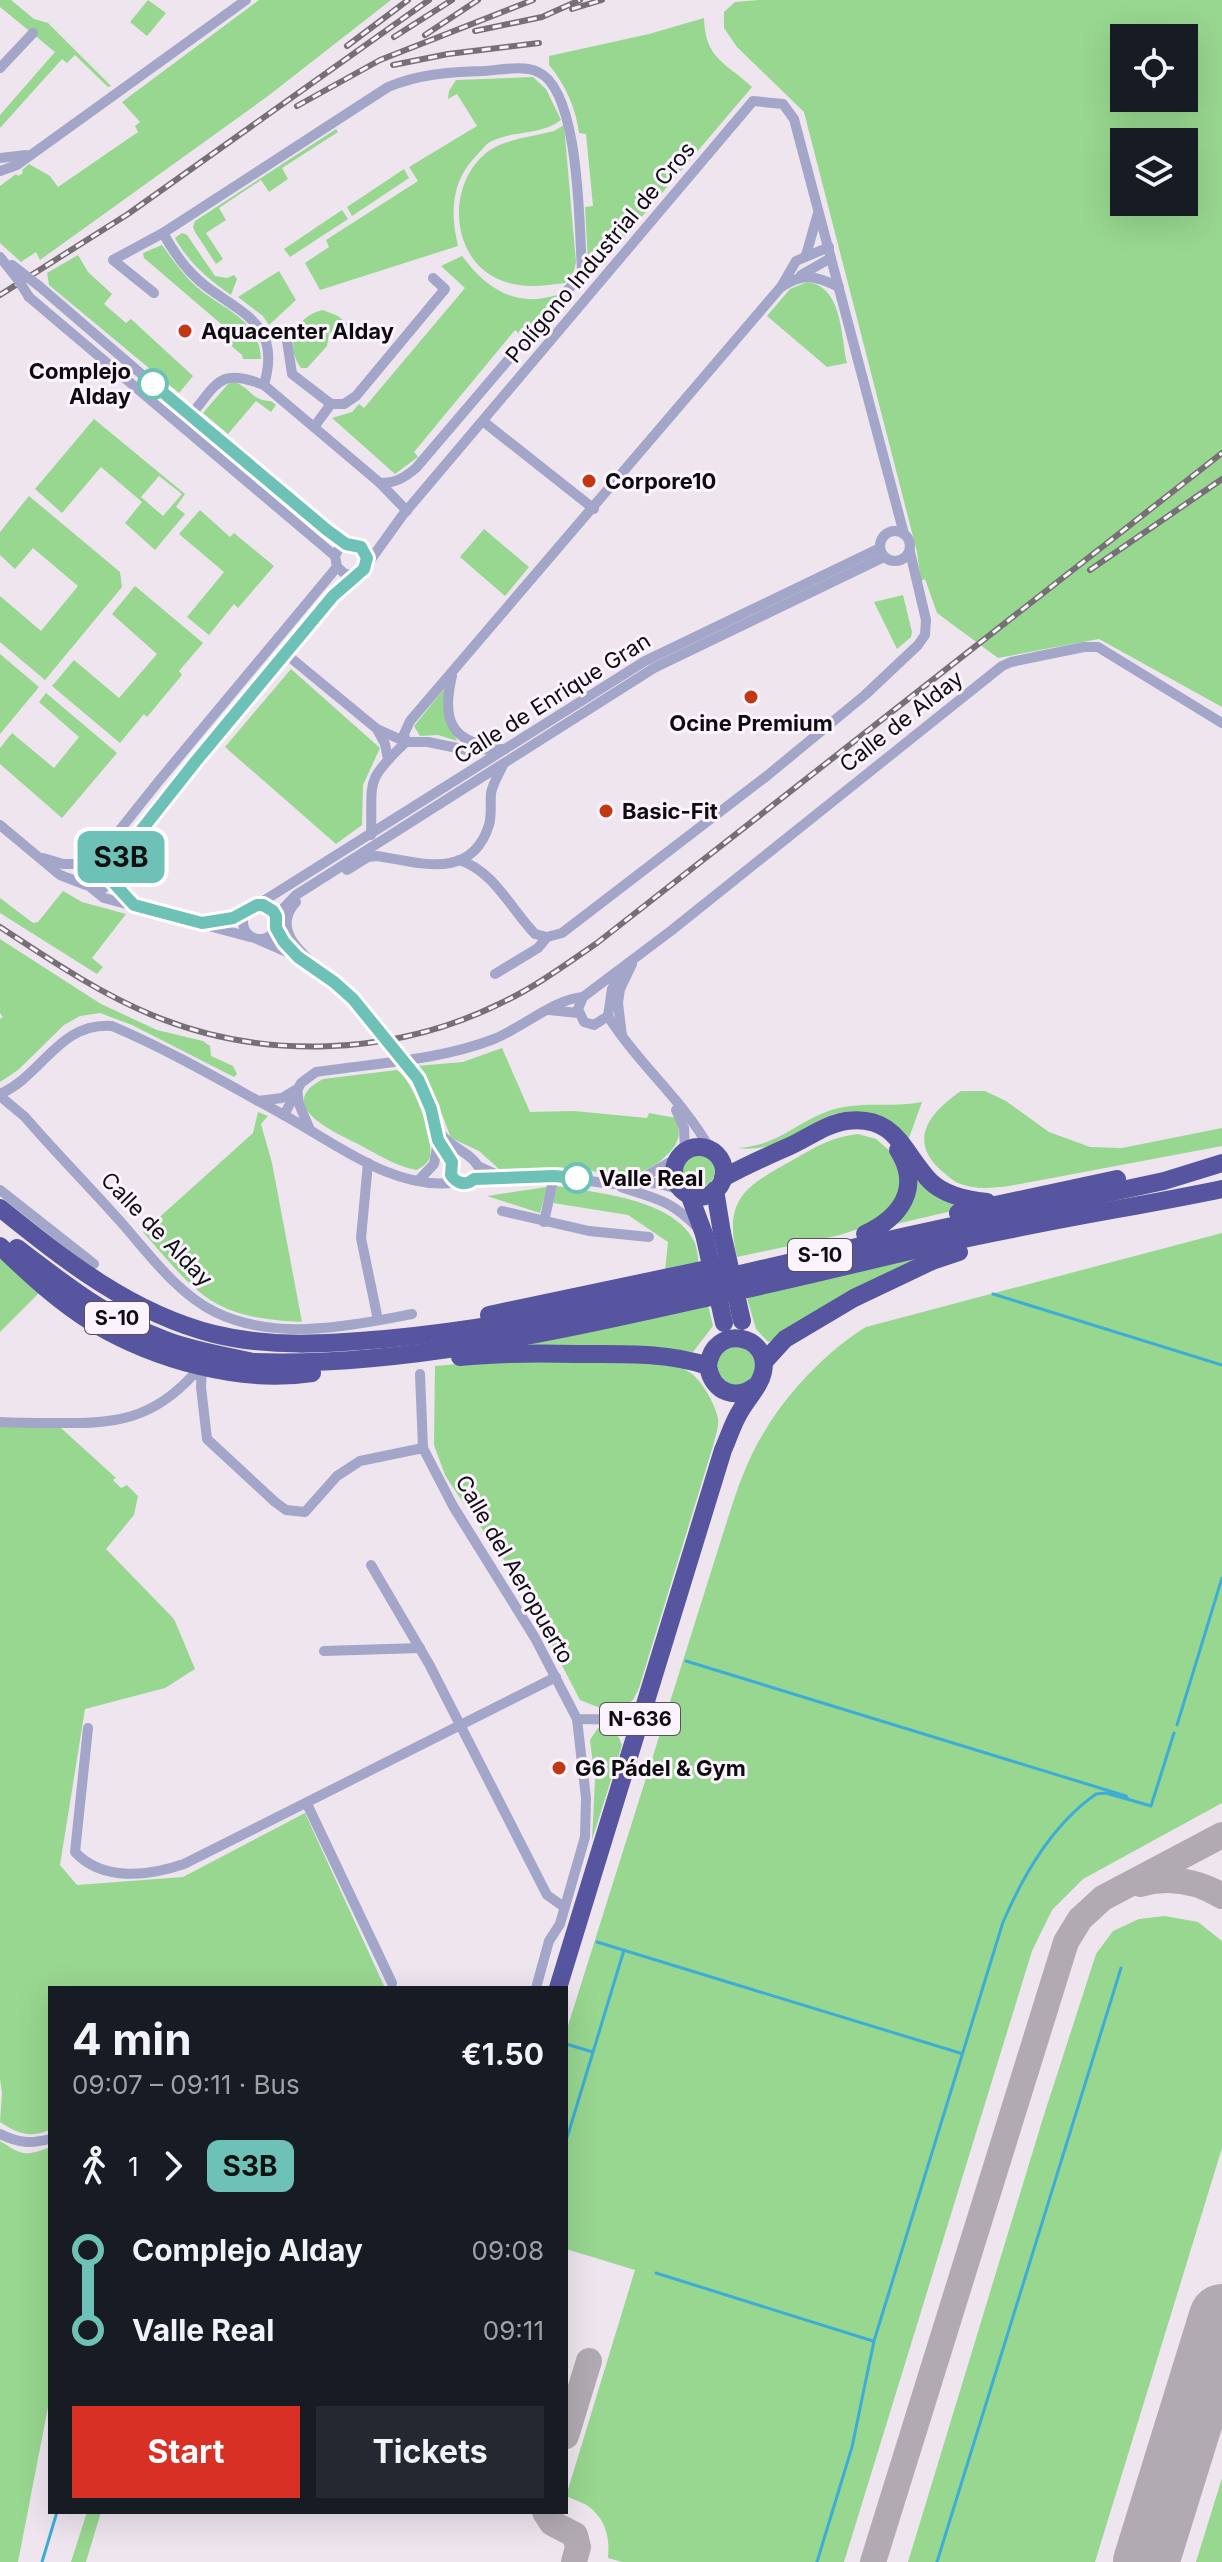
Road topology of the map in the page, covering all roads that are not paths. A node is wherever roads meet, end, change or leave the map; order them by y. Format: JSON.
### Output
{"nodes":[{"id":1,"x":246,"y":0,"type":"edge"},
{"id":2,"x":33,"y":33,"type":"dead end"},
{"id":3,"x":0,"y":68,"type":"edge"},
{"id":4,"x":28,"y":155,"type":"junction"},
{"id":5,"x":0,"y":158,"type":"edge"},
{"id":6,"x":0,"y":171,"type":"edge"},
{"id":7,"x":819,"y":211,"type":"junction"},
{"id":8,"x":163,"y":233,"type":"junction"},
{"id":9,"x":830,"y":252,"type":"junction"},
{"id":10,"x":806,"y":255,"type":"junction"},
{"id":11,"x":0,"y":257,"type":"edge"},
{"id":12,"x":433,"y":278,"type":"dead end"},
{"id":13,"x":796,"y":278,"type":"junction"},
{"id":14,"x":839,"y":287,"type":"junction"},
{"id":15,"x":780,"y":288,"type":"junction"},
{"id":16,"x":154,"y":293,"type":"dead end"},
{"id":17,"x":53,"y":298,"type":"junction"},
{"id":18,"x":43,"y":311,"type":"junction"},
{"id":19,"x":286,"y":334,"type":"dead end"},
{"id":20,"x":135,"y":368,"type":"junction"},
{"id":21,"x":126,"y":380,"type":"junction"},
{"id":22,"x":264,"y":385,"type":"junction"},
{"id":23,"x":331,"y":404,"type":"junction"},
{"id":24,"x":190,"y":416,"type":"junction"},
{"id":25,"x":484,"y":422,"type":"junction"},
{"id":26,"x":314,"y":427,"type":"junction"},
{"id":27,"x":380,"y":483,"type":"junction"},
{"id":28,"x":896,"y":503,"type":"junction"},
{"id":29,"x":594,"y":509,"type":"junction"},
{"id":30,"x":407,"y":511,"type":"junction"},
{"id":31,"x":890,"y":532,"type":"junction"},
{"id":32,"x":904,"y":534,"type":"junction"},
{"id":33,"x":385,"y":539,"type":"junction"},
{"id":34,"x":346,"y":544,"type":"junction"},
{"id":35,"x":364,"y":550,"type":"junction"},
{"id":36,"x":882,"y":552,"type":"junction"},
{"id":37,"x":910,"y":552,"type":"junction"},
{"id":38,"x":336,"y":561,"type":"junction"},
{"id":39,"x":898,"y":561,"type":"junction"},
{"id":40,"x":366,"y":565,"type":"junction"},
{"id":41,"x":355,"y":575,"type":"junction"},
{"id":42,"x":916,"y":583,"type":"junction"},
{"id":43,"x":286,"y":654,"type":"junction"},
{"id":44,"x":453,"y":674,"type":"junction"},
{"id":45,"x":410,"y":721,"type":"junction"},
{"id":46,"x":1222,"y":723,"type":"edge"},
{"id":47,"x":381,"y":731,"type":"junction"},
{"id":48,"x":406,"y":742,"type":"junction"},
{"id":49,"x":508,"y":749,"type":"junction"},
{"id":50,"x":388,"y":759,"type":"junction"},
{"id":51,"x":504,"y":763,"type":"junction"},
{"id":52,"x":0,"y":825,"type":"edge"},
{"id":53,"x":371,"y":835,"type":"junction"},
{"id":54,"x":476,"y":848,"type":"junction"},
{"id":55,"x":41,"y":857,"type":"junction"},
{"id":56,"x":459,"y":860,"type":"junction"},
{"id":57,"x":94,"y":863,"type":"junction"},
{"id":58,"x":485,"y":873,"type":"junction"},
{"id":59,"x":111,"y":877,"type":"junction"},
{"id":60,"x":91,"y":888,"type":"junction"},
{"id":61,"x":134,"y":905,"type":"junction"},
{"id":62,"x":252,"y":908,"type":"junction"},
{"id":63,"x":276,"y":922,"type":"junction"},
{"id":64,"x":202,"y":923,"type":"junction"},
{"id":65,"x":547,"y":937,"type":"junction"},
{"id":66,"x":254,"y":938,"type":"junction"},
{"id":67,"x":298,"y":957,"type":"junction"},
{"id":68,"x":634,"y":959,"type":"junction"},
{"id":69,"x":623,"y":967,"type":"junction"},
{"id":70,"x":495,"y":974,"type":"dead end"},
{"id":71,"x":334,"y":982,"type":"junction"},
{"id":72,"x":585,"y":995,"type":"junction"},
{"id":73,"x":608,"y":1002,"type":"junction"},
{"id":74,"x":549,"y":1010,"type":"junction"},
{"id":75,"x":578,"y":1013,"type":"junction"},
{"id":76,"x":604,"y":1020,"type":"junction"},
{"id":77,"x":622,"y":1038,"type":"junction"},
{"id":78,"x":645,"y":1066,"type":"junction"},
{"id":79,"x":297,"y":1089,"type":"junction"},
{"id":80,"x":0,"y":1095,"type":"edge"},
{"id":81,"x":258,"y":1101,"type":"junction"},
{"id":82,"x":284,"y":1115,"type":"junction"},
{"id":83,"x":862,"y":1121,"type":"junction"},
{"id":84,"x":435,"y":1126,"type":"junction"},
{"id":85,"x":310,"y":1130,"type":"junction"},
{"id":86,"x":438,"y":1140,"type":"junction"},
{"id":87,"x":781,"y":1150,"type":"junction"},
{"id":88,"x":714,"y":1152,"type":"junction"},
{"id":89,"x":681,"y":1154,"type":"junction"},
{"id":90,"x":464,"y":1155,"type":"junction"},
{"id":91,"x":1222,"y":1162,"type":"edge"},
{"id":92,"x":368,"y":1163,"type":"junction"},
{"id":93,"x":451,"y":1166,"type":"junction"},
{"id":94,"x":478,"y":1166,"type":"junction"},
{"id":95,"x":554,"y":1176,"type":"junction"},
{"id":96,"x":474,"y":1179,"type":"junction"},
{"id":97,"x":508,"y":1180,"type":"junction"},
{"id":98,"x":418,"y":1181,"type":"junction"},
{"id":99,"x":457,"y":1182,"type":"junction"},
{"id":100,"x":611,"y":1184,"type":"junction"},
{"id":101,"x":628,"y":1184,"type":"junction"},
{"id":102,"x":719,"y":1184,"type":"junction"},
{"id":103,"x":1222,"y":1189,"type":"edge"},
{"id":104,"x":0,"y":1190,"type":"edge"},
{"id":105,"x":685,"y":1192,"type":"junction"},
{"id":106,"x":1009,"y":1201,"type":"junction"},
{"id":107,"x":0,"y":1208,"type":"edge"},
{"id":108,"x":502,"y":1211,"type":"dead end"},
{"id":109,"x":1116,"y":1211,"type":"junction"},
{"id":110,"x":544,"y":1222,"type":"junction"},
{"id":111,"x":713,"y":1233,"type":"junction"},
{"id":112,"x":865,"y":1234,"type":"junction"},
{"id":113,"x":0,"y":1235,"type":"edge"},
{"id":114,"x":649,"y":1237,"type":"dead end"},
{"id":115,"x":0,"y":1246,"type":"edge"},
{"id":116,"x":94,"y":1264,"type":"dead end"},
{"id":117,"x":412,"y":1314,"type":"dead end"},
{"id":118,"x":378,"y":1320,"type":"junction"},
{"id":119,"x":730,"y":1328,"type":"junction"},
{"id":120,"x":416,"y":1336,"type":"junction"},
{"id":121,"x":169,"y":1356,"type":"junction"},
{"id":122,"x":252,"y":1362,"type":"junction"},
{"id":123,"x":764,"y":1362,"type":"junction"},
{"id":124,"x":708,"y":1366,"type":"junction"},
{"id":125,"x":331,"y":1370,"type":"junction"},
{"id":126,"x":202,"y":1371,"type":"junction"},
{"id":127,"x":420,"y":1374,"type":"dead end"},
{"id":128,"x":185,"y":1384,"type":"junction"},
{"id":129,"x":758,"y":1384,"type":"junction"},
{"id":130,"x":716,"y":1386,"type":"junction"},
{"id":131,"x":0,"y":1422,"type":"edge"},
{"id":132,"x":423,"y":1448,"type":"junction"},
{"id":133,"x":723,"y":1450,"type":"junction"},
{"id":134,"x":371,"y":1565,"type":"dead end"},
{"id":135,"x":420,"y":1648,"type":"junction"},
{"id":136,"x":324,"y":1651,"type":"dead end"},
{"id":137,"x":556,"y":1677,"type":"junction"},
{"id":138,"x":577,"y":1719,"type":"junction"},
{"id":139,"x":640,"y":1720,"type":"junction"},
{"id":140,"x":460,"y":1725,"type":"junction"},
{"id":141,"x":88,"y":1728,"type":"dead end"},
{"id":142,"x":307,"y":1804,"type":"junction"},
{"id":143,"x":564,"y":1907,"type":"junction"},
{"id":144,"x":392,"y":1983,"type":"dead end"},
{"id":145,"x":537,"y":1986,"type":"edge"},
{"id":146,"x":559,"y":1986,"type":"edge"},
{"id":147,"x":0,"y":2134,"type":"edge"},
{"id":148,"x":48,"y":2139,"type":"edge"}],
"edges":[{"from":1,"to":4,"type":"street"},
{"from":2,"to":3,"type":"street"},
{"from":4,"to":5,"type":"street"},
{"from":4,"to":6,"type":"street"},
{"from":7,"to":9,"type":"street","name":"Polígono Industrial de Cros"},
{"from":7,"to":10,"type":"street"},
{"from":7,"to":25,"type":"street","name":"Polígono Industrial de Cros"},
{"from":8,"to":16,"type":"street"},
{"from":8,"to":22,"type":"street"},
{"from":8,"to":27,"type":"street"},
{"from":9,"to":10,"type":"street"},
{"from":9,"to":13,"type":"street"},
{"from":9,"to":14,"type":"street"},
{"from":10,"to":15,"type":"street"},
{"from":11,"to":17,"type":"street","bridge":true},
{"from":11,"to":18,"type":"street","bridge":true},
{"from":12,"to":23,"type":"street"},
{"from":13,"to":14,"type":"street"},
{"from":13,"to":15,"type":"street"},
{"from":14,"to":28,"type":"street"},
{"from":15,"to":29,"type":"street"},
{"from":17,"to":18,"type":"street"},
{"from":17,"to":20,"type":"street"},
{"from":18,"to":21,"type":"street"},
{"from":19,"to":23,"type":"street"},
{"from":20,"to":21,"type":"street"},
{"from":20,"to":24,"type":"street"},
{"from":21,"to":38,"type":"street"},
{"from":22,"to":24,"type":"street"},
{"from":22,"to":26,"type":"street"},
{"from":23,"to":26,"type":"street"},
{"from":24,"to":34,"type":"street"},
{"from":25,"to":29,"type":"street"},
{"from":25,"to":30,"type":"street","name":"Polígono Industrial de Cros"},
{"from":26,"to":27,"type":"street"},
{"from":27,"to":30,"type":"street"},
{"from":28,"to":31,"type":"street"},
{"from":28,"to":32,"type":"street"},
{"from":29,"to":44,"type":"street"},
{"from":30,"to":33,"type":"street","name":"Polígono Industrial de Cros"},
{"from":31,"to":32,"type":"street"},
{"from":31,"to":36,"type":"street"},
{"from":32,"to":37,"type":"street"},
{"from":33,"to":35,"type":"street","name":"Polígono Industrial de Cros"},
{"from":33,"to":40,"type":"street","name":"Polígono Industrial de Cros"},
{"from":34,"to":35,"type":"street"},
{"from":34,"to":38,"type":"street"},
{"from":35,"to":40,"type":"street"},
{"from":36,"to":39,"type":"street"},
{"from":36,"to":49,"type":"street","name":"Calle de Enrique Gran"},
{"from":36,"to":51,"type":"street","name":"Calle de Enrique Gran"},
{"from":37,"to":39,"type":"street"},
{"from":37,"to":42,"type":"street"},
{"from":38,"to":41,"type":"street"},
{"from":38,"to":57,"type":"street"},
{"from":39,"to":42,"type":"street"},
{"from":40,"to":41,"type":"street"},
{"from":41,"to":43,"type":"street"},
{"from":42,"to":65,"type":"street"},
{"from":43,"to":47,"type":"street"},
{"from":43,"to":59,"type":"street"},
{"from":44,"to":45,"type":"street"},
{"from":44,"to":49,"type":"street"},
{"from":45,"to":47,"type":"street"},
{"from":45,"to":48,"type":"street"},
{"from":46,"to":68,"type":"street","name":"Calle de Alday"},
{"from":47,"to":48,"type":"street"},
{"from":47,"to":50,"type":"street"},
{"from":48,"to":49,"type":"street"},
{"from":48,"to":50,"type":"street"},
{"from":49,"to":53,"type":"street","name":"Calle de Enrique Gran"},
{"from":50,"to":53,"type":"street"},
{"from":51,"to":54,"type":"street"},
{"from":51,"to":63,"type":"street","name":"Calle de Enrique Gran"},
{"from":52,"to":55,"type":"street"},
{"from":53,"to":62,"type":"street","name":"Calle de Enrique Gran"},
{"from":54,"to":56,"type":"street"},
{"from":54,"to":58,"type":"street"},
{"from":55,"to":57,"type":"street"},
{"from":55,"to":60,"type":"street"},
{"from":56,"to":58,"type":"street"},
{"from":56,"to":71,"type":"street"},
{"from":57,"to":59,"type":"street"},
{"from":57,"to":60,"type":"street"},
{"from":58,"to":65,"type":"street"},
{"from":59,"to":60,"type":"street"},
{"from":59,"to":61,"type":"street"},
{"from":60,"to":61,"type":"street"},
{"from":61,"to":64,"type":"street"},
{"from":62,"to":63,"type":"street"},
{"from":62,"to":64,"type":"street","name":"Calle de Enrique Gran"},
{"from":62,"to":66,"type":"street"},
{"from":63,"to":66,"type":"street"},
{"from":63,"to":67,"type":"street"},
{"from":64,"to":66,"type":"street"},
{"from":65,"to":70,"type":"street"},
{"from":66,"to":67,"type":"street"},
{"from":67,"to":71,"type":"street"},
{"from":68,"to":69,"type":"street","name":"Calle de Alday"},
{"from":68,"to":77,"type":"street","name":"Calle de Alday"},
{"from":69,"to":72,"type":"street","name":"Calle de Alday"},
{"from":69,"to":73,"type":"street"},
{"from":71,"to":84,"type":"street","bridge":true},
{"from":72,"to":73,"type":"street"},
{"from":72,"to":74,"type":"street","name":"Calle de Alday"},
{"from":72,"to":75,"type":"street"},
{"from":73,"to":76,"type":"street"},
{"from":74,"to":75,"type":"street"},
{"from":74,"to":79,"type":"street","name":"Calle de Alday"},
{"from":75,"to":76,"type":"street"},
{"from":76,"to":77,"type":"street"},
{"from":77,"to":78,"type":"street"},
{"from":78,"to":88,"type":"street"},
{"from":78,"to":89,"type":"street"},
{"from":79,"to":81,"type":"street","name":"Calle de Alday"},
{"from":79,"to":82,"type":"street"},
{"from":79,"to":85,"type":"street"},
{"from":80,"to":81,"type":"street","name":"Calle de Alday"},
{"from":80,"to":118,"type":"street","name":"Calle de Alday"},
{"from":81,"to":82,"type":"street","name":"Calle de Alday"},
{"from":82,"to":85,"type":"street","name":"Calle de Alday"},
{"from":83,"to":87,"type":"highway"},
{"from":83,"to":106,"type":"highway"},
{"from":83,"to":112,"type":"highway"},
{"from":84,"to":86,"type":"street"},
{"from":84,"to":90,"type":"street"},
{"from":85,"to":92,"type":"street","name":"Calle de Alday"},
{"from":86,"to":93,"type":"street"},
{"from":86,"to":98,"type":"street"},
{"from":87,"to":88,"type":"highway"},
{"from":87,"to":102,"type":"highway"},
{"from":88,"to":89,"type":"highway"},
{"from":88,"to":102,"type":"highway"},
{"from":89,"to":101,"type":"street"},
{"from":89,"to":105,"type":"highway"},
{"from":90,"to":93,"type":"street"},
{"from":90,"to":94,"type":"street"},
{"from":91,"to":106,"type":"highway"},
{"from":91,"to":120,"type":"highway","number":"S-10"},
{"from":92,"to":98,"type":"street","name":"Calle de Alday"},
{"from":92,"to":118,"type":"street"},
{"from":93,"to":98,"type":"street"},
{"from":93,"to":99,"type":"street"},
{"from":94,"to":96,"type":"street"},
{"from":94,"to":97,"type":"street"},
{"from":95,"to":97,"type":"street"},
{"from":95,"to":100,"type":"street"},
{"from":95,"to":110,"type":"street"},
{"from":96,"to":97,"type":"street"},
{"from":96,"to":99,"type":"street"},
{"from":98,"to":99,"type":"street","name":"Calle de Alday"},
{"from":100,"to":101,"type":"street"},
{"from":100,"to":111,"type":"street"},
{"from":101,"to":105,"type":"street"},
{"from":102,"to":105,"type":"highway"},
{"from":102,"to":111,"type":"highway"},
{"from":103,"to":109,"type":"highway","number":"S-10"},
{"from":104,"to":116,"type":"street"},
{"from":105,"to":111,"type":"highway"},
{"from":106,"to":112,"type":"highway"},
{"from":107,"to":120,"type":"highway","number":"S-10"},
{"from":108,"to":110,"type":"street"},
{"from":109,"to":122,"type":"highway","number":"S-10"},
{"from":109,"to":123,"type":"highway"},
{"from":110,"to":114,"type":"street"},
{"from":111,"to":119,"type":"highway","bridge":true},
{"from":112,"to":120,"type":"highway"},
{"from":113,"to":122,"type":"highway","number":"S-10"},
{"from":115,"to":121,"type":"highway"},
{"from":117,"to":118,"type":"street","name":"Calle de Alday"},
{"from":119,"to":123,"type":"highway"},
{"from":119,"to":124,"type":"highway"},
{"from":121,"to":126,"type":"highway"},
{"from":121,"to":128,"type":"street"},
{"from":122,"to":125,"type":"highway"},
{"from":123,"to":129,"type":"highway","number":"N-636"},
{"from":124,"to":125,"type":"highway"},
{"from":124,"to":130,"type":"highway","number":"N-636"},
{"from":125,"to":126,"type":"highway"},
{"from":126,"to":128,"type":"street"},
{"from":126,"to":132,"type":"street"},
{"from":127,"to":132,"type":"street","name":"Calle del Aeropuerto"},
{"from":128,"to":131,"type":"street"},
{"from":129,"to":130,"type":"highway"},
{"from":129,"to":133,"type":"highway","number":"N-636"},
{"from":130,"to":133,"type":"highway","number":"N-636"},
{"from":132,"to":137,"type":"street","name":"Calle del Aeropuerto"},
{"from":133,"to":139,"type":"highway","number":"N-636"},
{"from":134,"to":135,"type":"street"},
{"from":135,"to":136,"type":"street"},
{"from":135,"to":140,"type":"street"},
{"from":137,"to":138,"type":"street","name":"Calle del Aeropuerto"},
{"from":137,"to":140,"type":"street"},
{"from":138,"to":139,"type":"street"},
{"from":138,"to":143,"type":"street"},
{"from":139,"to":146,"type":"highway","number":"N-636"},
{"from":140,"to":142,"type":"street"},
{"from":140,"to":143,"type":"street"},
{"from":141,"to":142,"type":"street"},
{"from":142,"to":144,"type":"street"},
{"from":143,"to":145,"type":"street"},
{"from":147,"to":148,"type":"street"}]}
